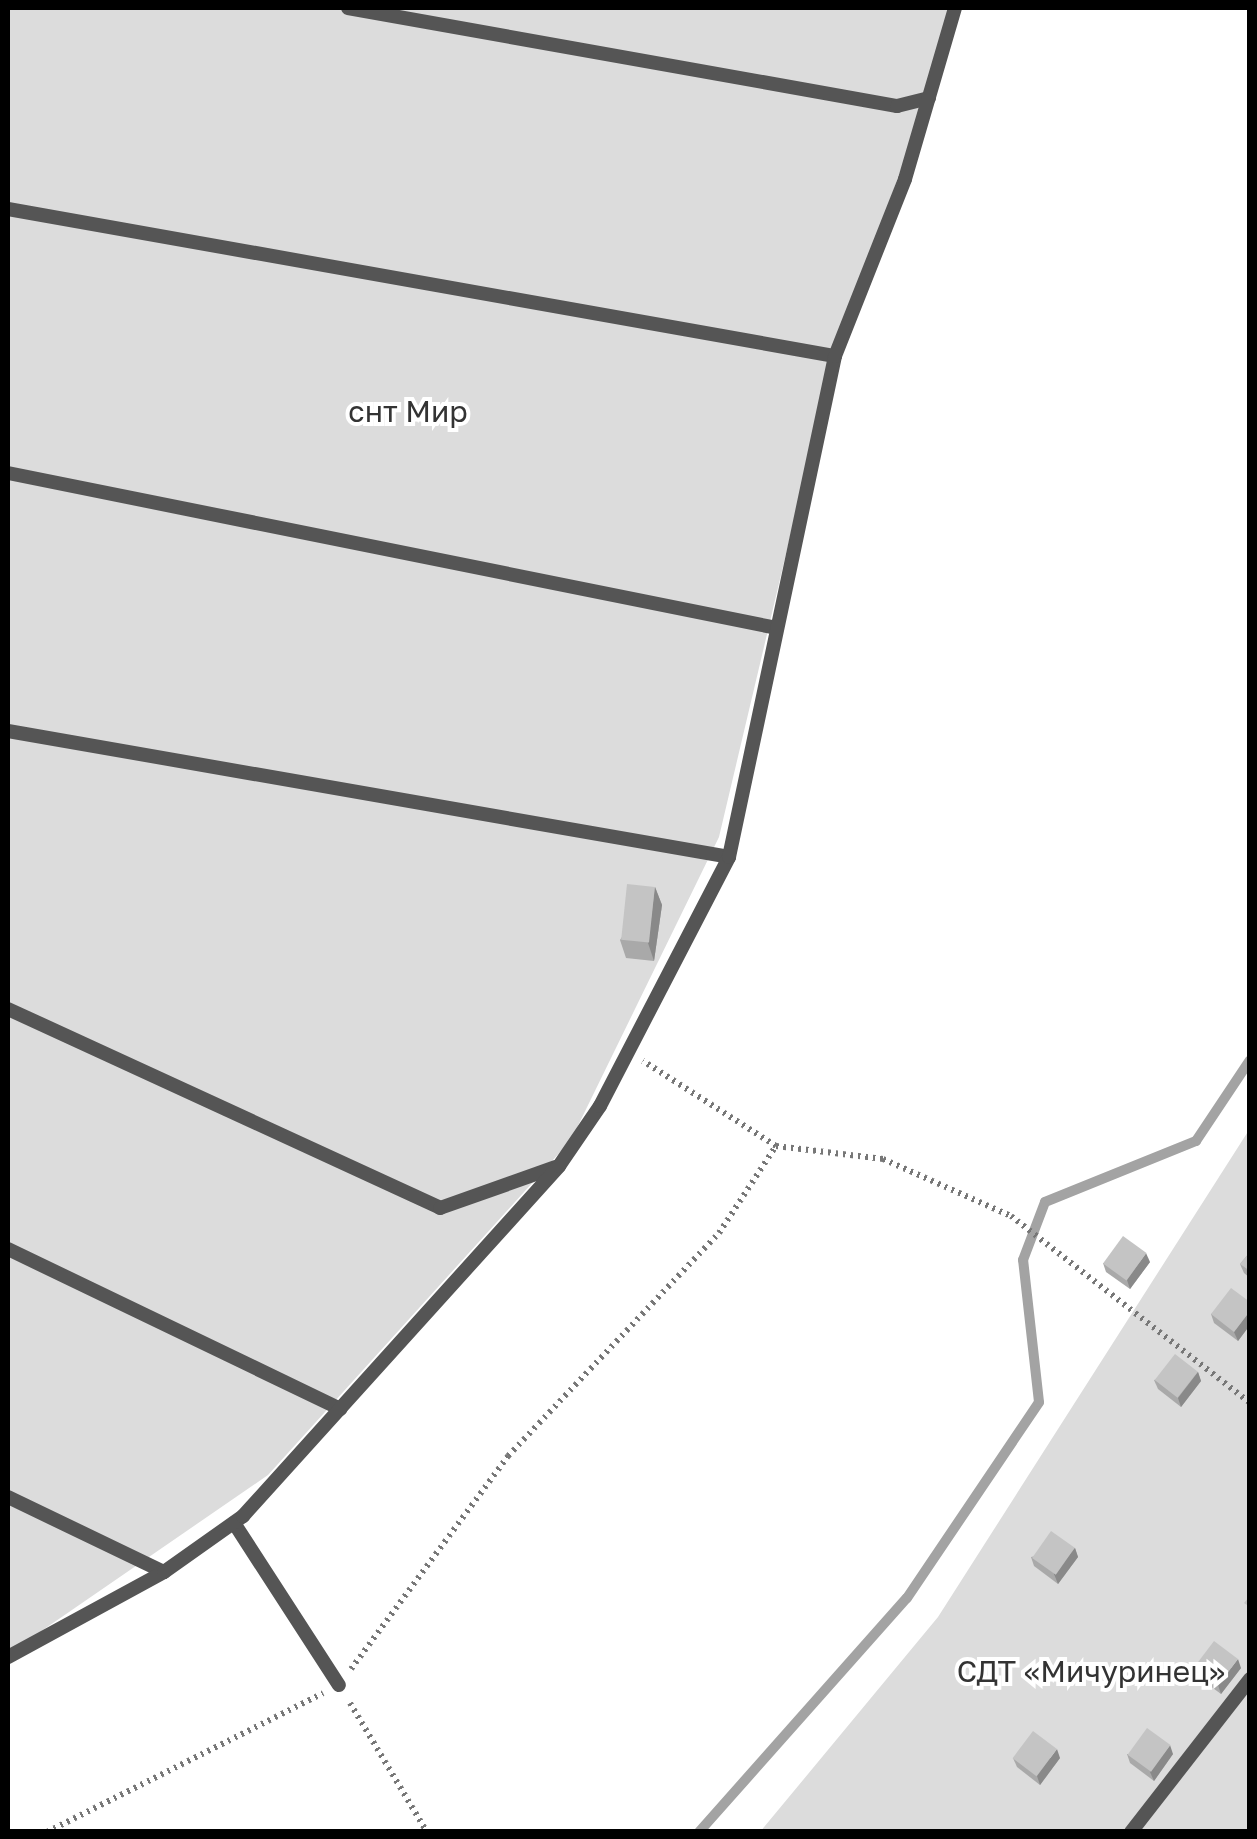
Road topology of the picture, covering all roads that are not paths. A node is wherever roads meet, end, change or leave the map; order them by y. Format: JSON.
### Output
{"nodes":[{"id":1,"x":348,"y":8,"type":"edge"},
{"id":2,"x":956,"y":8,"type":"edge"},
{"id":3,"x":929,"y":98,"type":"junction"},
{"id":4,"x":8,"y":209,"type":"edge"},
{"id":5,"x":835,"y":356,"type":"junction"},
{"id":6,"x":8,"y":472,"type":"edge"},
{"id":7,"x":778,"y":628,"type":"junction"},
{"id":8,"x":8,"y":731,"type":"edge"},
{"id":9,"x":729,"y":857,"type":"junction"},
{"id":10,"x":8,"y":1009,"type":"edge"},
{"id":11,"x":560,"y":1166,"type":"junction"},
{"id":12,"x":8,"y":1248,"type":"edge"},
{"id":13,"x":341,"y":1409,"type":"junction"},
{"id":14,"x":8,"y":1496,"type":"edge"},
{"id":15,"x":234,"y":1522,"type":"junction"},
{"id":16,"x":164,"y":1572,"type":"junction"},
{"id":17,"x":8,"y":1657,"type":"edge"},
{"id":18,"x":1250,"y":1679,"type":"edge"},
{"id":19,"x":339,"y":1685,"type":"road end"},
{"id":20,"x":1131,"y":1832,"type":"edge"}],
"edges":[{"from":1,"to":3,"type":"lane"},
{"from":2,"to":3,"type":"lane"},
{"from":3,"to":5,"type":"lane"},
{"from":4,"to":5,"type":"lane"},
{"from":5,"to":7,"type":"lane"},
{"from":6,"to":7,"type":"lane"},
{"from":7,"to":9,"type":"lane"},
{"from":8,"to":9,"type":"lane"},
{"from":9,"to":11,"type":"lane"},
{"from":10,"to":11,"type":"lane"},
{"from":11,"to":13,"type":"lane"},
{"from":12,"to":13,"type":"lane"},
{"from":13,"to":15,"type":"lane"},
{"from":14,"to":16,"type":"lane"},
{"from":15,"to":16,"type":"lane"},
{"from":15,"to":19,"type":"lane"},
{"from":16,"to":17,"type":"lane"},
{"from":18,"to":20,"type":"lane"}]}
